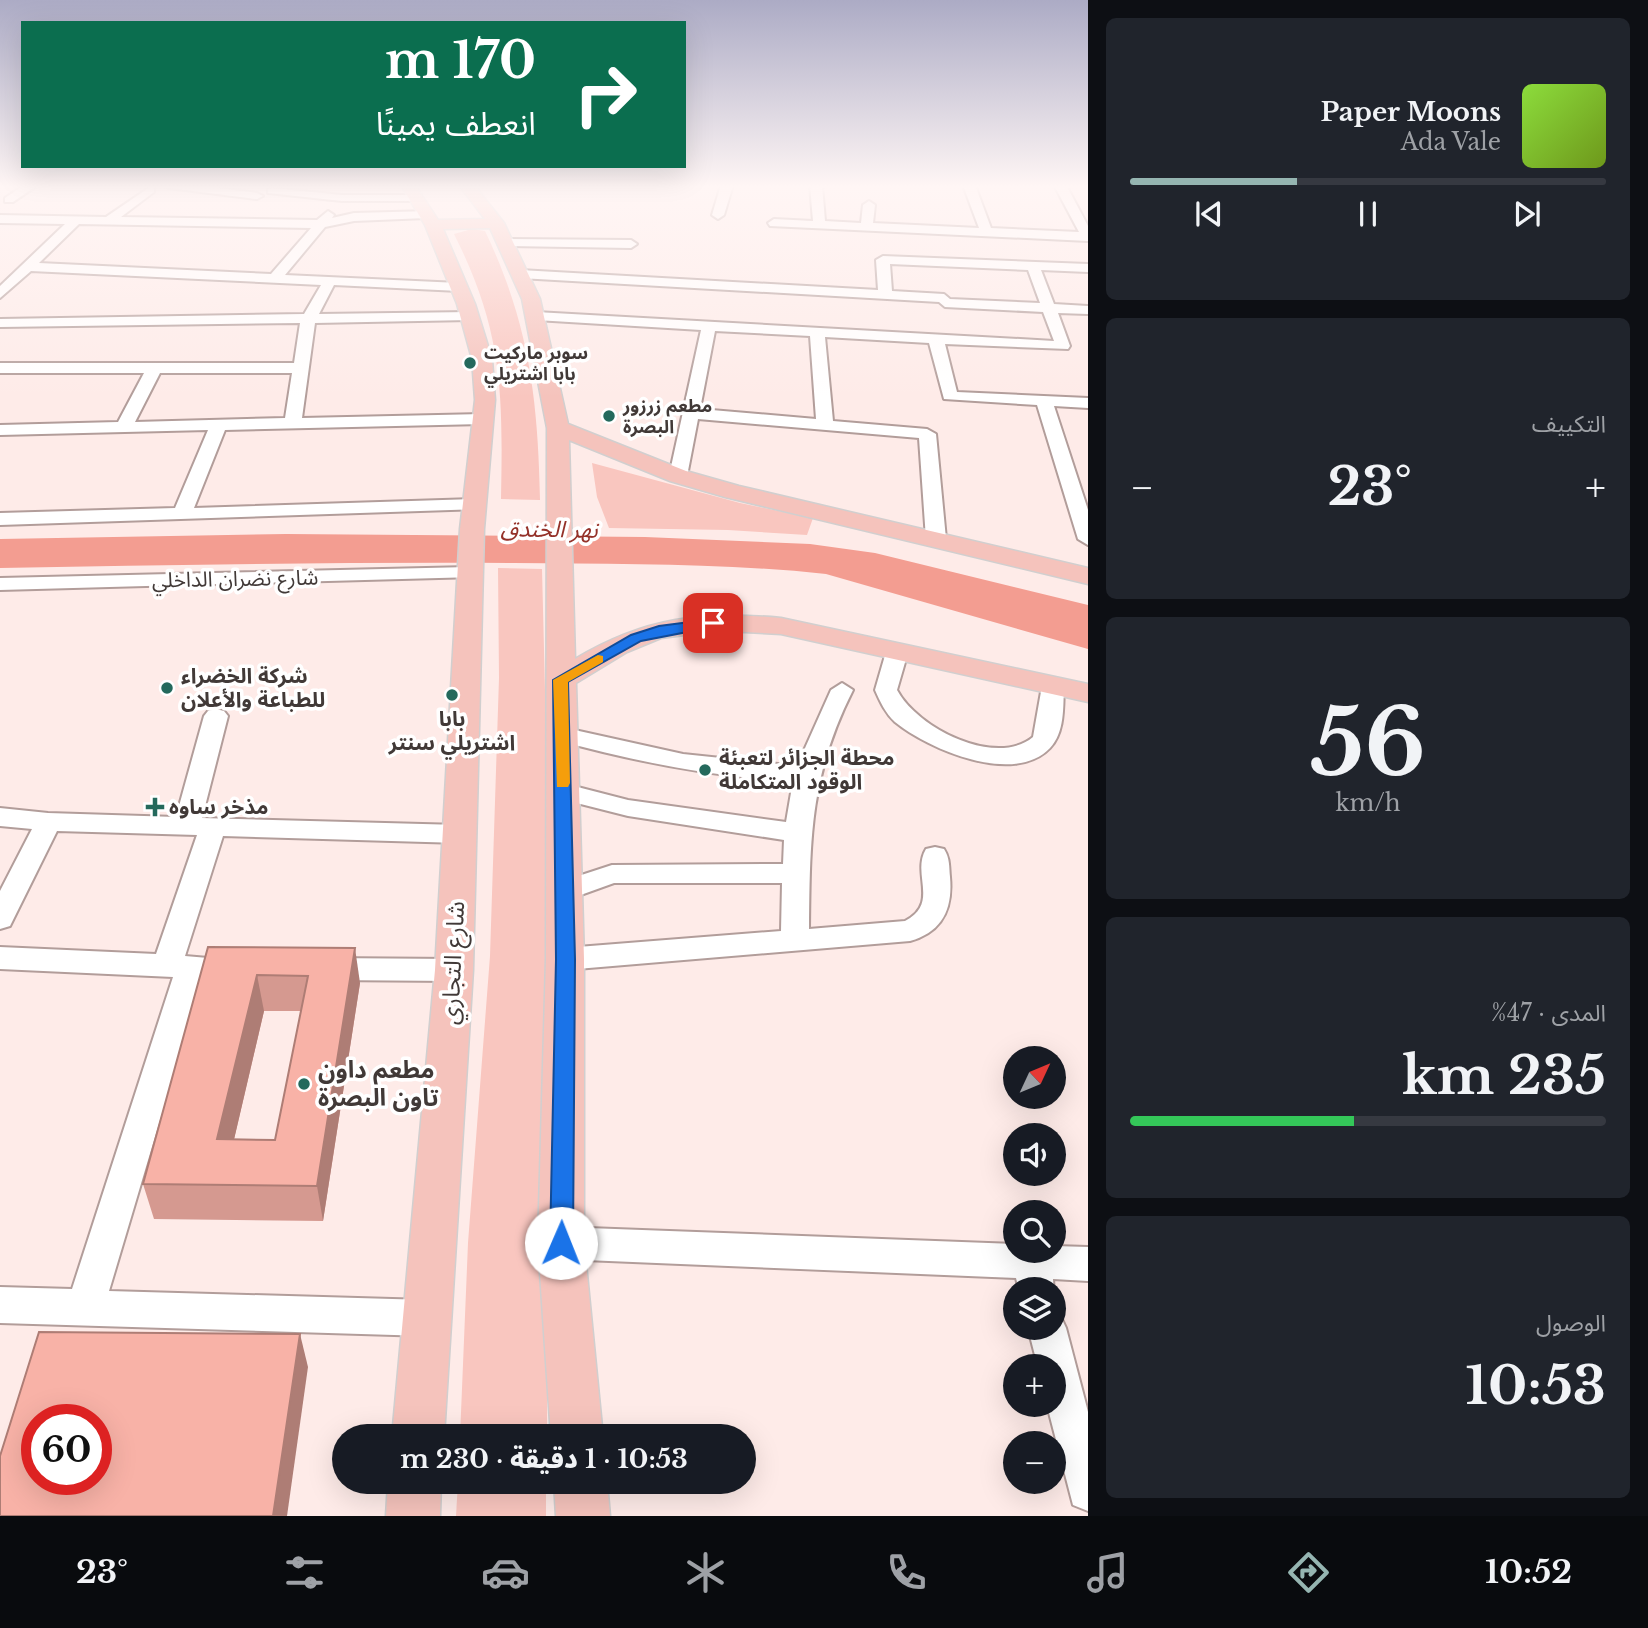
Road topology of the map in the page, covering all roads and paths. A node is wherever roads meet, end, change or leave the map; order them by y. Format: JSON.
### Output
{"nodes":[{"id":1,"x":42,"y":256,"type":"edge"},
{"id":2,"x":294,"y":256,"type":"edge"},
{"id":3,"x":445,"y":256,"type":"edge"},
{"id":4,"x":511,"y":256,"type":"edge"},
{"id":5,"x":1033,"y":266,"type":"junction"},
{"id":6,"x":31,"y":267,"type":"junction"},
{"id":7,"x":1088,"y":268,"type":"edge"},
{"id":8,"x":520,"y":274,"type":"junction"},
{"id":9,"x":275,"y":278,"type":"junction"},
{"id":10,"x":330,"y":281,"type":"junction"},
{"id":11,"x":459,"y":287,"type":"junction"},
{"id":12,"x":0,"y":294,"type":"edge"},
{"id":13,"x":885,"y":294,"type":"junction"},
{"id":14,"x":945,"y":301,"type":"junction"},
{"id":15,"x":749,"y":307,"type":"junction"},
{"id":16,"x":1049,"y":308,"type":"junction"},
{"id":17,"x":1088,"y":310,"type":"edge"},
{"id":18,"x":470,"y":316,"type":"junction"},
{"id":19,"x":536,"y":316,"type":"junction"},
{"id":20,"x":308,"y":320,"type":"junction"},
{"id":21,"x":0,"y":323,"type":"edge"},
{"id":22,"x":709,"y":326,"type":"junction"},
{"id":23,"x":817,"y":332,"type":"junction"},
{"id":24,"x":936,"y":339,"type":"junction"},
{"id":25,"x":0,"y":368,"type":"edge"},
{"id":26,"x":302,"y":368,"type":"junction"},
{"id":27,"x":154,"y":369,"type":"junction"},
{"id":28,"x":1044,"y":401,"type":"junction"},
{"id":29,"x":1088,"y":403,"type":"edge"},
{"id":30,"x":691,"y":413,"type":"junction"},
{"id":31,"x":483,"y":419,"type":"junction"},
{"id":32,"x":293,"y":421,"type":"junction"},
{"id":33,"x":219,"y":423,"type":"junction"},
{"id":34,"x":124,"y":426,"type":"junction"},
{"id":35,"x":825,"y":426,"type":"junction"},
{"id":36,"x":558,"y":428,"type":"junction"},
{"id":37,"x":0,"y":430,"type":"edge"},
{"id":38,"x":678,"y":475,"type":"junction"},
{"id":39,"x":182,"y":513,"type":"junction"},
{"id":40,"x":473,"y":517,"type":"junction"},
{"id":41,"x":0,"y":519,"type":"edge"},
{"id":42,"x":936,"y":539,"type":"junction"},
{"id":43,"x":1088,"y":539,"type":"edge"},
{"id":44,"x":469,"y":573,"type":"junction"},
{"id":45,"x":1088,"y":576,"type":"edge"},
{"id":46,"x":0,"y":584,"type":"edge"},
{"id":47,"x":897,"y":652,"type":"junction"},
{"id":48,"x":561,"y":680,"type":"junction"},
{"id":49,"x":1053,"y":686,"type":"junction"},
{"id":50,"x":842,"y":690,"type":"dead end"},
{"id":51,"x":1088,"y":694,"type":"edge"},
{"id":52,"x":216,"y":716,"type":"dead end"},
{"id":53,"x":561,"y":734,"type":"junction"},
{"id":54,"x":806,"y":774,"type":"junction"},
{"id":55,"x":562,"y":791,"type":"junction"},
{"id":56,"x":0,"y":817,"type":"edge"},
{"id":57,"x":48,"y":822,"type":"junction"},
{"id":58,"x":200,"y":825,"type":"junction"},
{"id":59,"x":800,"y":833,"type":"junction"},
{"id":60,"x":460,"y":834,"type":"junction"},
{"id":61,"x":935,"y":856,"type":"dead end"},
{"id":62,"x":797,"y":873,"type":"junction"},
{"id":63,"x":564,"y":891,"type":"junction"},
{"id":64,"x":0,"y":919,"type":"edge"},
{"id":65,"x":795,"y":940,"type":"junction"},
{"id":66,"x":0,"y":958,"type":"edge"},
{"id":67,"x":565,"y":959,"type":"junction"},
{"id":68,"x":179,"y":967,"type":"junction"},
{"id":69,"x":259,"y":969,"type":"edge"},
{"id":70,"x":301,"y":969,"type":"edge"},
{"id":71,"x":454,"y":970,"type":"junction"},
{"id":72,"x":561,"y":1243,"type":"junction"},
{"id":73,"x":1088,"y":1264,"type":"edge"},
{"id":74,"x":1034,"y":1276,"type":"edge"},
{"id":75,"x":0,"y":1305,"type":"edge"},
{"id":76,"x":85,"y":1308,"type":"junction"},
{"id":77,"x":427,"y":1318,"type":"junction"},
{"id":78,"x":1050,"y":1340,"type":"edge"},
{"id":79,"x":419,"y":1424,"type":"edge"},
{"id":80,"x":576,"y":1424,"type":"edge"},
{"id":81,"x":1088,"y":1490,"type":"edge"},
{"id":82,"x":414,"y":1494,"type":"edge"},
{"id":83,"x":581,"y":1494,"type":"edge"},
{"id":84,"x":413,"y":1516,"type":"edge"},
{"id":85,"x":583,"y":1516,"type":"edge"}],
"edges":[{"from":1,"to":6,"type":"street"},
{"from":2,"to":9,"type":"street"},
{"from":3,"to":11,"type":"main road"},
{"from":4,"to":8,"type":"main road"},
{"from":5,"to":7,"type":"street"},
{"from":5,"to":14,"type":"street"},
{"from":5,"to":16,"type":"street"},
{"from":6,"to":9,"type":"street"},
{"from":6,"to":12,"type":"street"},
{"from":8,"to":15,"type":"street"},
{"from":8,"to":19,"type":"main road"},
{"from":9,"to":10,"type":"street"},
{"from":10,"to":11,"type":"street"},
{"from":10,"to":20,"type":"street"},
{"from":11,"to":18,"type":"main road"},
{"from":13,"to":14,"type":"street"},
{"from":13,"to":14,"type":"street"},
{"from":13,"to":15,"type":"street"},
{"from":14,"to":16,"type":"street"},
{"from":14,"to":16,"type":"street"},
{"from":14,"to":24,"type":"street"},
{"from":15,"to":22,"type":"street"},
{"from":15,"to":23,"type":"street"},
{"from":16,"to":17,"type":"street"},
{"from":18,"to":20,"type":"street"},
{"from":18,"to":31,"type":"main road"},
{"from":19,"to":22,"type":"street"},
{"from":19,"to":36,"type":"main road"},
{"from":20,"to":21,"type":"street"},
{"from":20,"to":26,"type":"street"},
{"from":22,"to":30,"type":"street"},
{"from":23,"to":24,"type":"street"},
{"from":23,"to":35,"type":"street"},
{"from":24,"to":28,"type":"street"},
{"from":25,"to":27,"type":"street"},
{"from":26,"to":27,"type":"street"},
{"from":26,"to":32,"type":"street"},
{"from":27,"to":34,"type":"street"},
{"from":28,"to":29,"type":"street"},
{"from":28,"to":43,"type":"street"},
{"from":30,"to":35,"type":"street"},
{"from":30,"to":38,"type":"street"},
{"from":31,"to":32,"type":"street"},
{"from":31,"to":40,"type":"main road"},
{"from":32,"to":33,"type":"street"},
{"from":33,"to":34,"type":"street"},
{"from":33,"to":39,"type":"street"},
{"from":34,"to":37,"type":"street"},
{"from":35,"to":42,"type":"street"},
{"from":36,"to":38,"type":"main road"},
{"from":36,"to":48,"type":"main road"},
{"from":38,"to":42,"type":"main road"},
{"from":39,"to":40,"type":"street"},
{"from":39,"to":41,"type":"street"},
{"from":40,"to":44,"type":"main road","name":"شارع التجاري"},
{"from":42,"to":45,"type":"main road"},
{"from":44,"to":46,"type":"street","name":"شارع نضران الداخلي"},
{"from":44,"to":60,"type":"main road","name":"شارع التجاري"},
{"from":47,"to":48,"type":"main road"},
{"from":47,"to":49,"type":"main road"},
{"from":47,"to":49,"type":"street"},
{"from":48,"to":53,"type":"main road"},
{"from":49,"to":51,"type":"main road"},
{"from":50,"to":54,"type":"street"},
{"from":52,"to":58,"type":"street"},
{"from":53,"to":54,"type":"street"},
{"from":53,"to":55,"type":"main road"},
{"from":54,"to":59,"type":"street"},
{"from":55,"to":59,"type":"street"},
{"from":55,"to":63,"type":"main road"},
{"from":56,"to":57,"type":"street"},
{"from":57,"to":58,"type":"street"},
{"from":57,"to":64,"type":"street"},
{"from":58,"to":60,"type":"street"},
{"from":58,"to":68,"type":"street"},
{"from":59,"to":62,"type":"street"},
{"from":60,"to":71,"type":"main road","name":"شارع التجاري"},
{"from":61,"to":65,"type":"street"},
{"from":62,"to":63,"type":"street"},
{"from":62,"to":65,"type":"street"},
{"from":63,"to":67,"type":"main road"},
{"from":65,"to":67,"type":"street"},
{"from":66,"to":68,"type":"street"},
{"from":67,"to":72,"type":"main road"},
{"from":68,"to":69,"type":"street"},
{"from":68,"to":76,"type":"street"},
{"from":70,"to":71,"type":"street"},
{"from":71,"to":77,"type":"main road","name":"شارع التجاري"},
{"from":72,"to":74,"type":"street"},
{"from":72,"to":80,"type":"main road"},
{"from":73,"to":74,"type":"street"},
{"from":75,"to":76,"type":"street"},
{"from":76,"to":77,"type":"street"},
{"from":77,"to":79,"type":"main road","name":"شارع التجاري"},
{"from":78,"to":81,"type":"street"},
{"from":82,"to":84,"type":"main road"},
{"from":83,"to":85,"type":"main road"}]}
